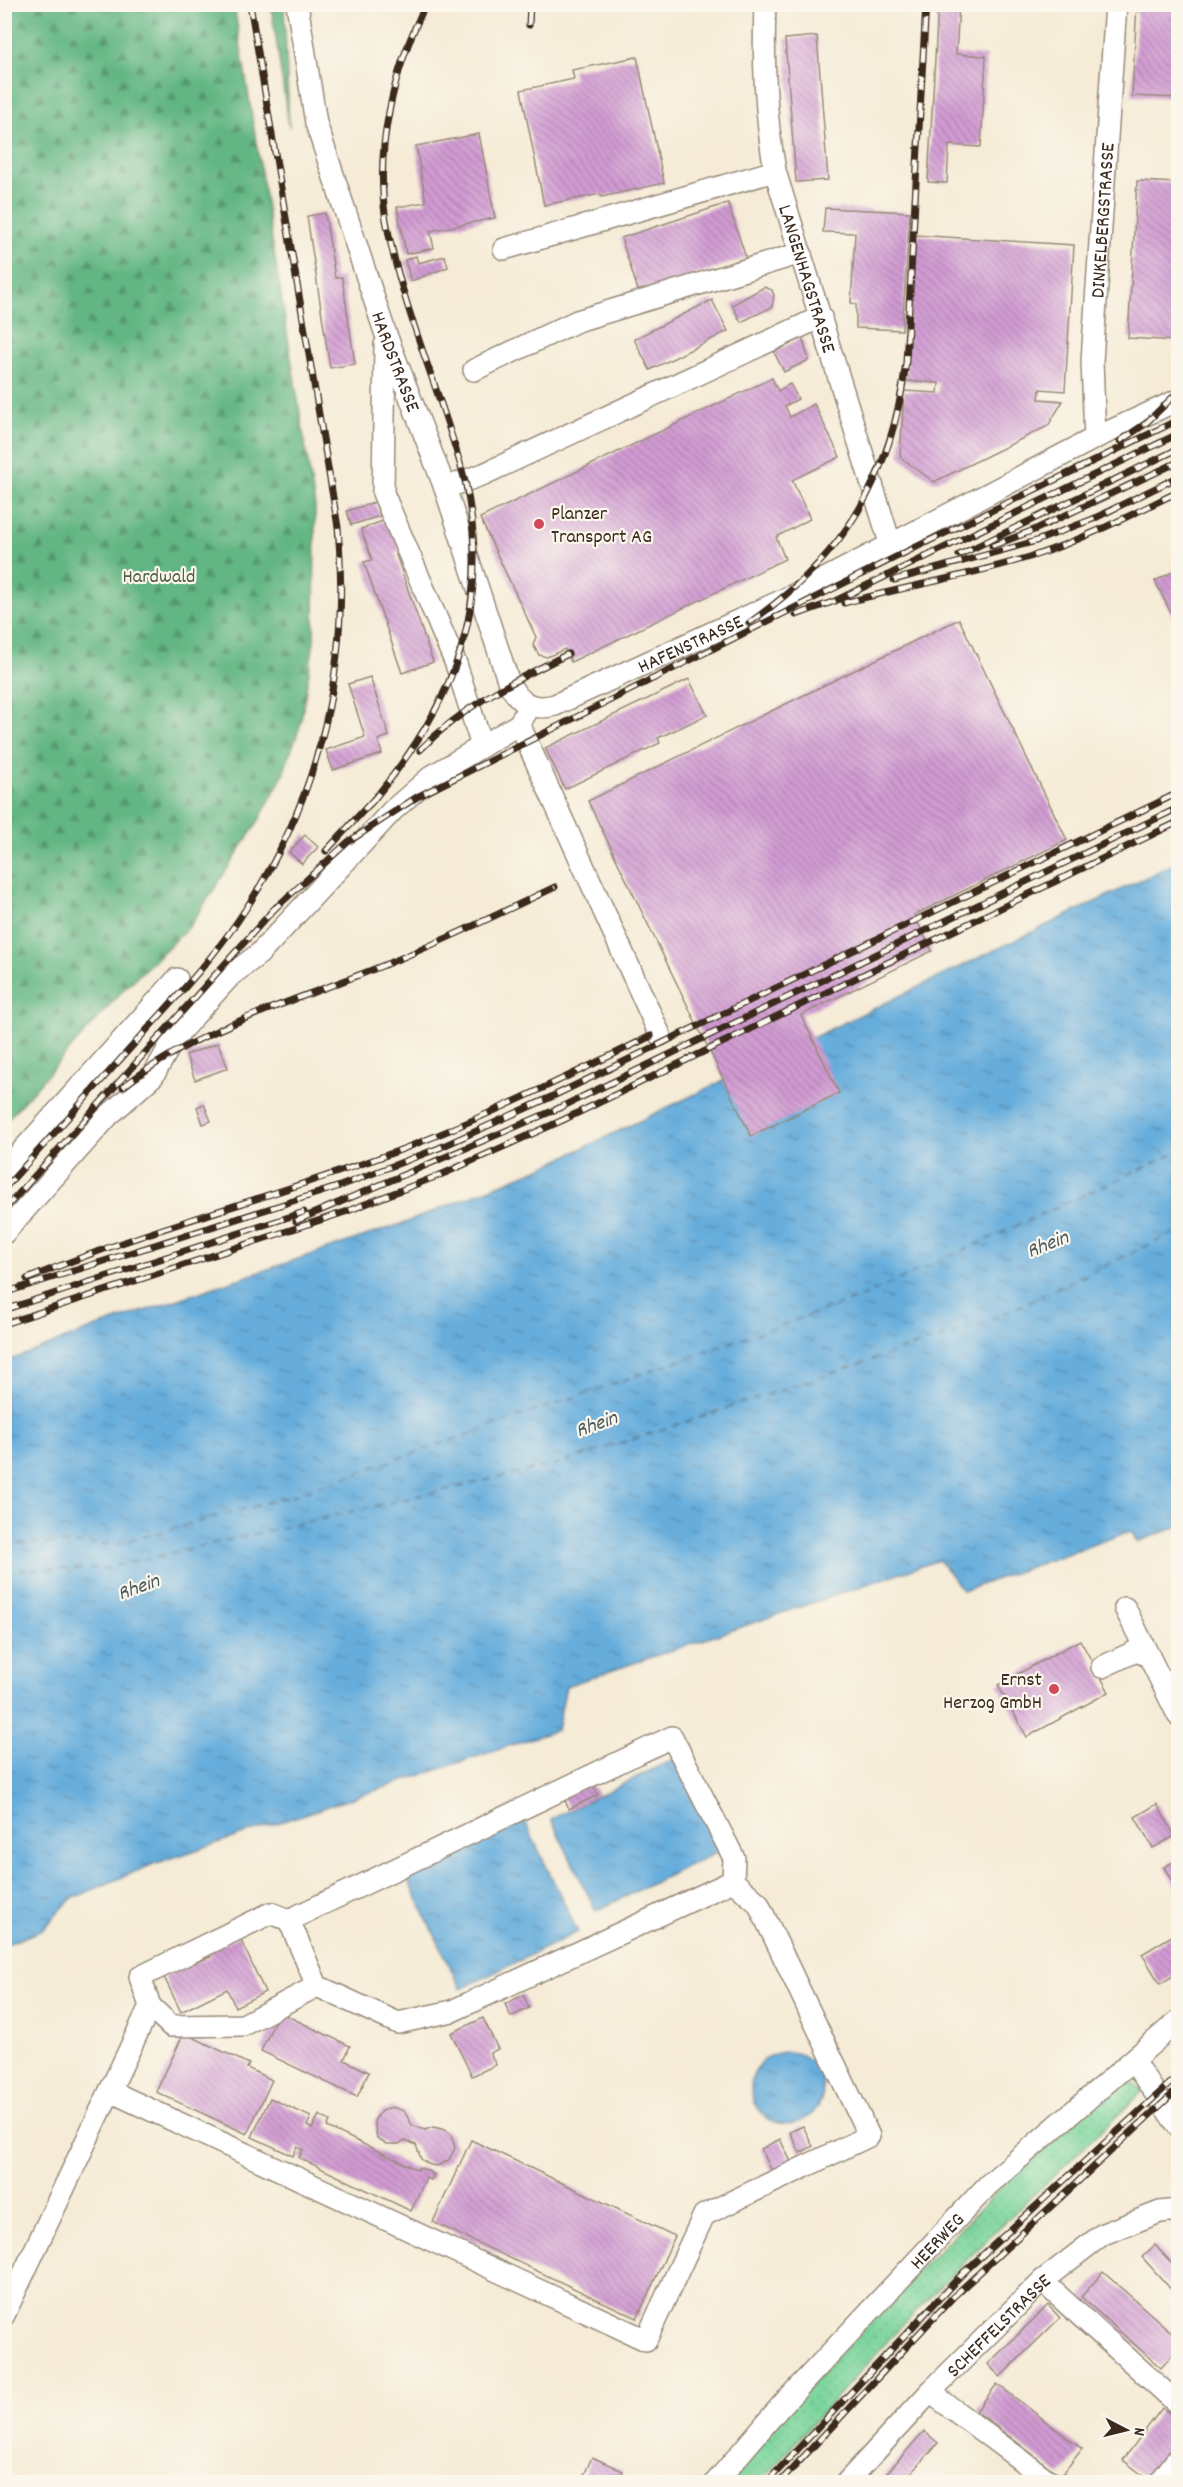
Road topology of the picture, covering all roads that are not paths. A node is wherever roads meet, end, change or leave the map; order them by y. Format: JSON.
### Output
{"nodes":[{"id":1,"x":297,"y":4,"type":"edge"},
{"id":2,"x":765,"y":4,"type":"edge"},
{"id":3,"x":1116,"y":4,"type":"edge"},
{"id":4,"x":775,"y":171,"type":"junction"},
{"id":5,"x":504,"y":249,"type":"dead end"},
{"id":6,"x":801,"y":253,"type":"junction"},
{"id":7,"x":821,"y":317,"type":"junction"},
{"id":8,"x":385,"y":332,"type":"junction"},
{"id":9,"x":474,"y":370,"type":"dead end"},
{"id":10,"x":1179,"y":400,"type":"edge"},
{"id":11,"x":1095,"y":438,"type":"junction"},
{"id":12,"x":445,"y":488,"type":"junction"},
{"id":13,"x":891,"y":546,"type":"junction"},
{"id":14,"x":530,"y":706,"type":"junction"},
{"id":15,"x":519,"y":724,"type":"junction"},
{"id":16,"x":482,"y":746,"type":"junction"},
{"id":17,"x":177,"y":979,"type":"dead end"},
{"id":18,"x":660,"y":1035,"type":"dead end"},
{"id":19,"x":4,"y":1172,"type":"edge"},
{"id":20,"x":4,"y":1233,"type":"edge"},
{"id":21,"x":1125,"y":1608,"type":"dead end"},
{"id":22,"x":1149,"y":1656,"type":"junction"},
{"id":23,"x":1102,"y":1667,"type":"dead end"},
{"id":24,"x":1179,"y":1715,"type":"edge"},
{"id":25,"x":733,"y":1881,"type":"junction"},
{"id":26,"x":289,"y":1920,"type":"junction"},
{"id":27,"x":317,"y":1986,"type":"junction"},
{"id":28,"x":150,"y":2006,"type":"junction"},
{"id":29,"x":1179,"y":2021,"type":"edge"},
{"id":30,"x":1133,"y":2061,"type":"junction"},
{"id":31,"x":110,"y":2091,"type":"junction"},
{"id":32,"x":1179,"y":2126,"type":"edge"},
{"id":33,"x":1179,"y":2210,"type":"edge"},
{"id":34,"x":1042,"y":2281,"type":"junction"},
{"id":35,"x":4,"y":2315,"type":"edge"},
{"id":36,"x":930,"y":2392,"type":"junction"},
{"id":37,"x":1179,"y":2404,"type":"edge"},
{"id":38,"x":1179,"y":2458,"type":"edge"},
{"id":39,"x":716,"y":2482,"type":"edge"},
{"id":40,"x":847,"y":2482,"type":"edge"},
{"id":41,"x":1050,"y":2482,"type":"edge"},
{"id":42,"x":1160,"y":2482,"type":"edge"}],
"edges":[{"from":1,"to":8,"type":"street","name":"HARDSTRASSE"},
{"from":2,"to":4,"type":"street","name":"LANGENHAGSTRASSE"},
{"from":3,"to":11,"type":"street","name":"DINKELBERGSTRASSE"},
{"from":4,"to":5,"type":"street"},
{"from":4,"to":6,"type":"street","name":"LANGENHAGSTRASSE"},
{"from":6,"to":7,"type":"street","name":"LANGENHAGSTRASSE"},
{"from":6,"to":9,"type":"street"},
{"from":7,"to":12,"type":"street"},
{"from":7,"to":13,"type":"street","name":"LANGENHAGSTRASSE"},
{"from":8,"to":12,"type":"street","name":"HARDSTRASSE"},
{"from":8,"to":16,"type":"street"},
{"from":10,"to":11,"type":"street","name":"HAFENSTRASSE"},
{"from":11,"to":13,"type":"street","name":"HAFENSTRASSE"},
{"from":12,"to":14,"type":"street","name":"HARDSTRASSE"},
{"from":13,"to":14,"type":"street","name":"HAFENSTRASSE"},
{"from":14,"to":15,"type":"street"},
{"from":15,"to":16,"type":"street"},
{"from":15,"to":18,"type":"street"},
{"from":16,"to":20,"type":"street"},
{"from":17,"to":19,"type":"street"},
{"from":21,"to":22,"type":"street"},
{"from":22,"to":23,"type":"street"},
{"from":22,"to":24,"type":"street"},
{"from":25,"to":26,"type":"street"},
{"from":25,"to":27,"type":"street"},
{"from":25,"to":31,"type":"street"},
{"from":26,"to":27,"type":"street"},
{"from":26,"to":28,"type":"street"},
{"from":27,"to":28,"type":"street"},
{"from":28,"to":31,"type":"street"},
{"from":29,"to":30,"type":"street","name":"HEERWEG"},
{"from":30,"to":32,"type":"street"},
{"from":30,"to":39,"type":"street","name":"HEERWEG"},
{"from":31,"to":35,"type":"street"},
{"from":33,"to":34,"type":"street","name":"SCHEFFELSTRASSE"},
{"from":34,"to":36,"type":"street","name":"SCHEFFELSTRASSE"},
{"from":34,"to":37,"type":"street"},
{"from":36,"to":40,"type":"street","name":"SCHEFFELSTRASSE"},
{"from":36,"to":41,"type":"street"},
{"from":38,"to":42,"type":"street"}]}
